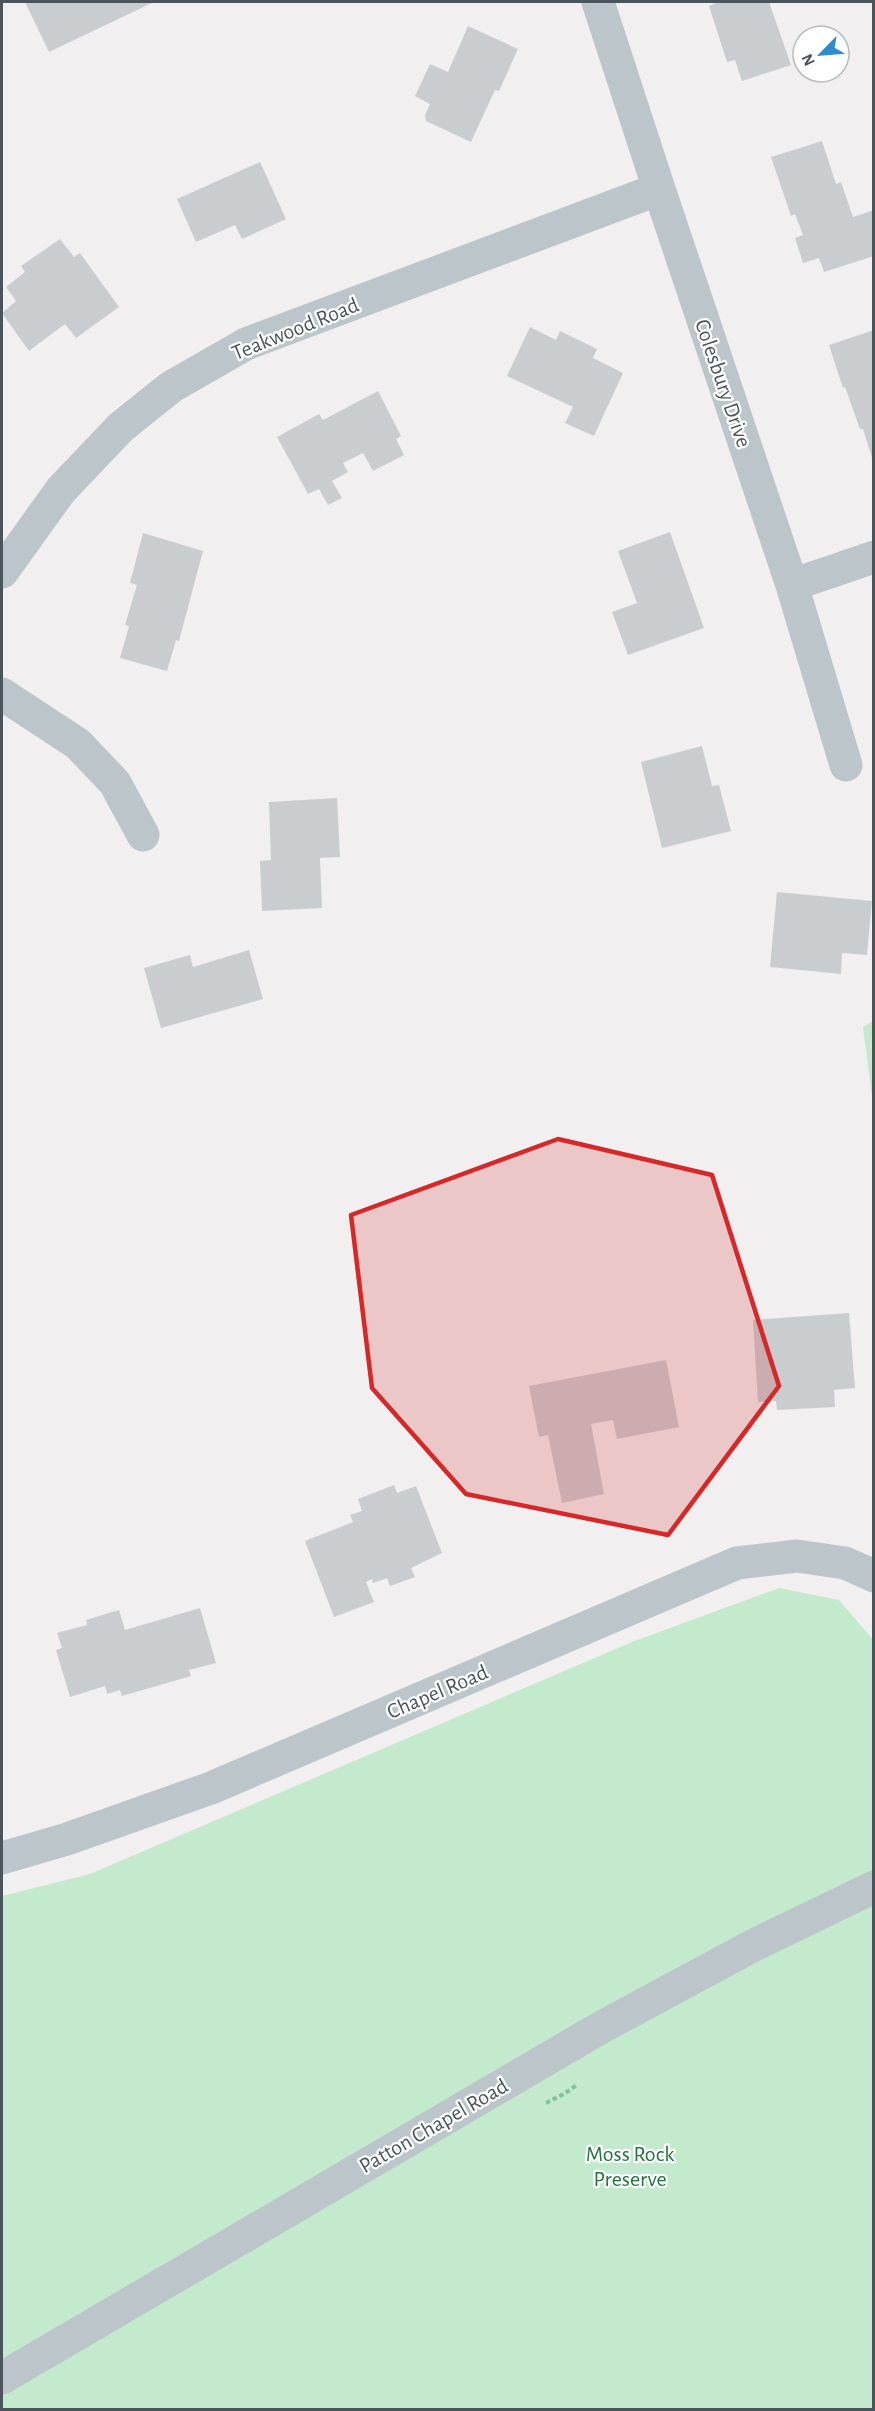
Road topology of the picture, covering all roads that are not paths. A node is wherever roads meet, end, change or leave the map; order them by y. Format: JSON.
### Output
{"nodes":[{"id":1,"x":598,"y":2,"type":"edge"},
{"id":2,"x":659,"y":189,"type":"junction"},
{"id":3,"x":873,"y":557,"type":"edge"},
{"id":4,"x":2,"y":572,"type":"edge"},
{"id":5,"x":792,"y":585,"type":"junction"},
{"id":6,"x":2,"y":694,"type":"edge"},
{"id":7,"x":846,"y":765,"type":"dead end"},
{"id":8,"x":143,"y":835,"type":"dead end"},
{"id":9,"x":873,"y":1576,"type":"edge"},
{"id":10,"x":2,"y":1858,"type":"edge"},
{"id":11,"x":873,"y":1887,"type":"edge"},
{"id":12,"x":2,"y":2378,"type":"edge"}],
"edges":[{"from":1,"to":2,"type":"street","name":"Colesbury Drive"},
{"from":2,"to":4,"type":"street","name":"Teakwood Road"},
{"from":2,"to":5,"type":"street","name":"Colesbury Drive"},
{"from":3,"to":5,"type":"street"},
{"from":5,"to":7,"type":"street","name":"Colesbury Drive"},
{"from":6,"to":8,"type":"street"},
{"from":9,"to":10,"type":"street","name":"Chapel Road"},
{"from":11,"to":12,"type":"street","name":"Patton Chapel Road"}]}
